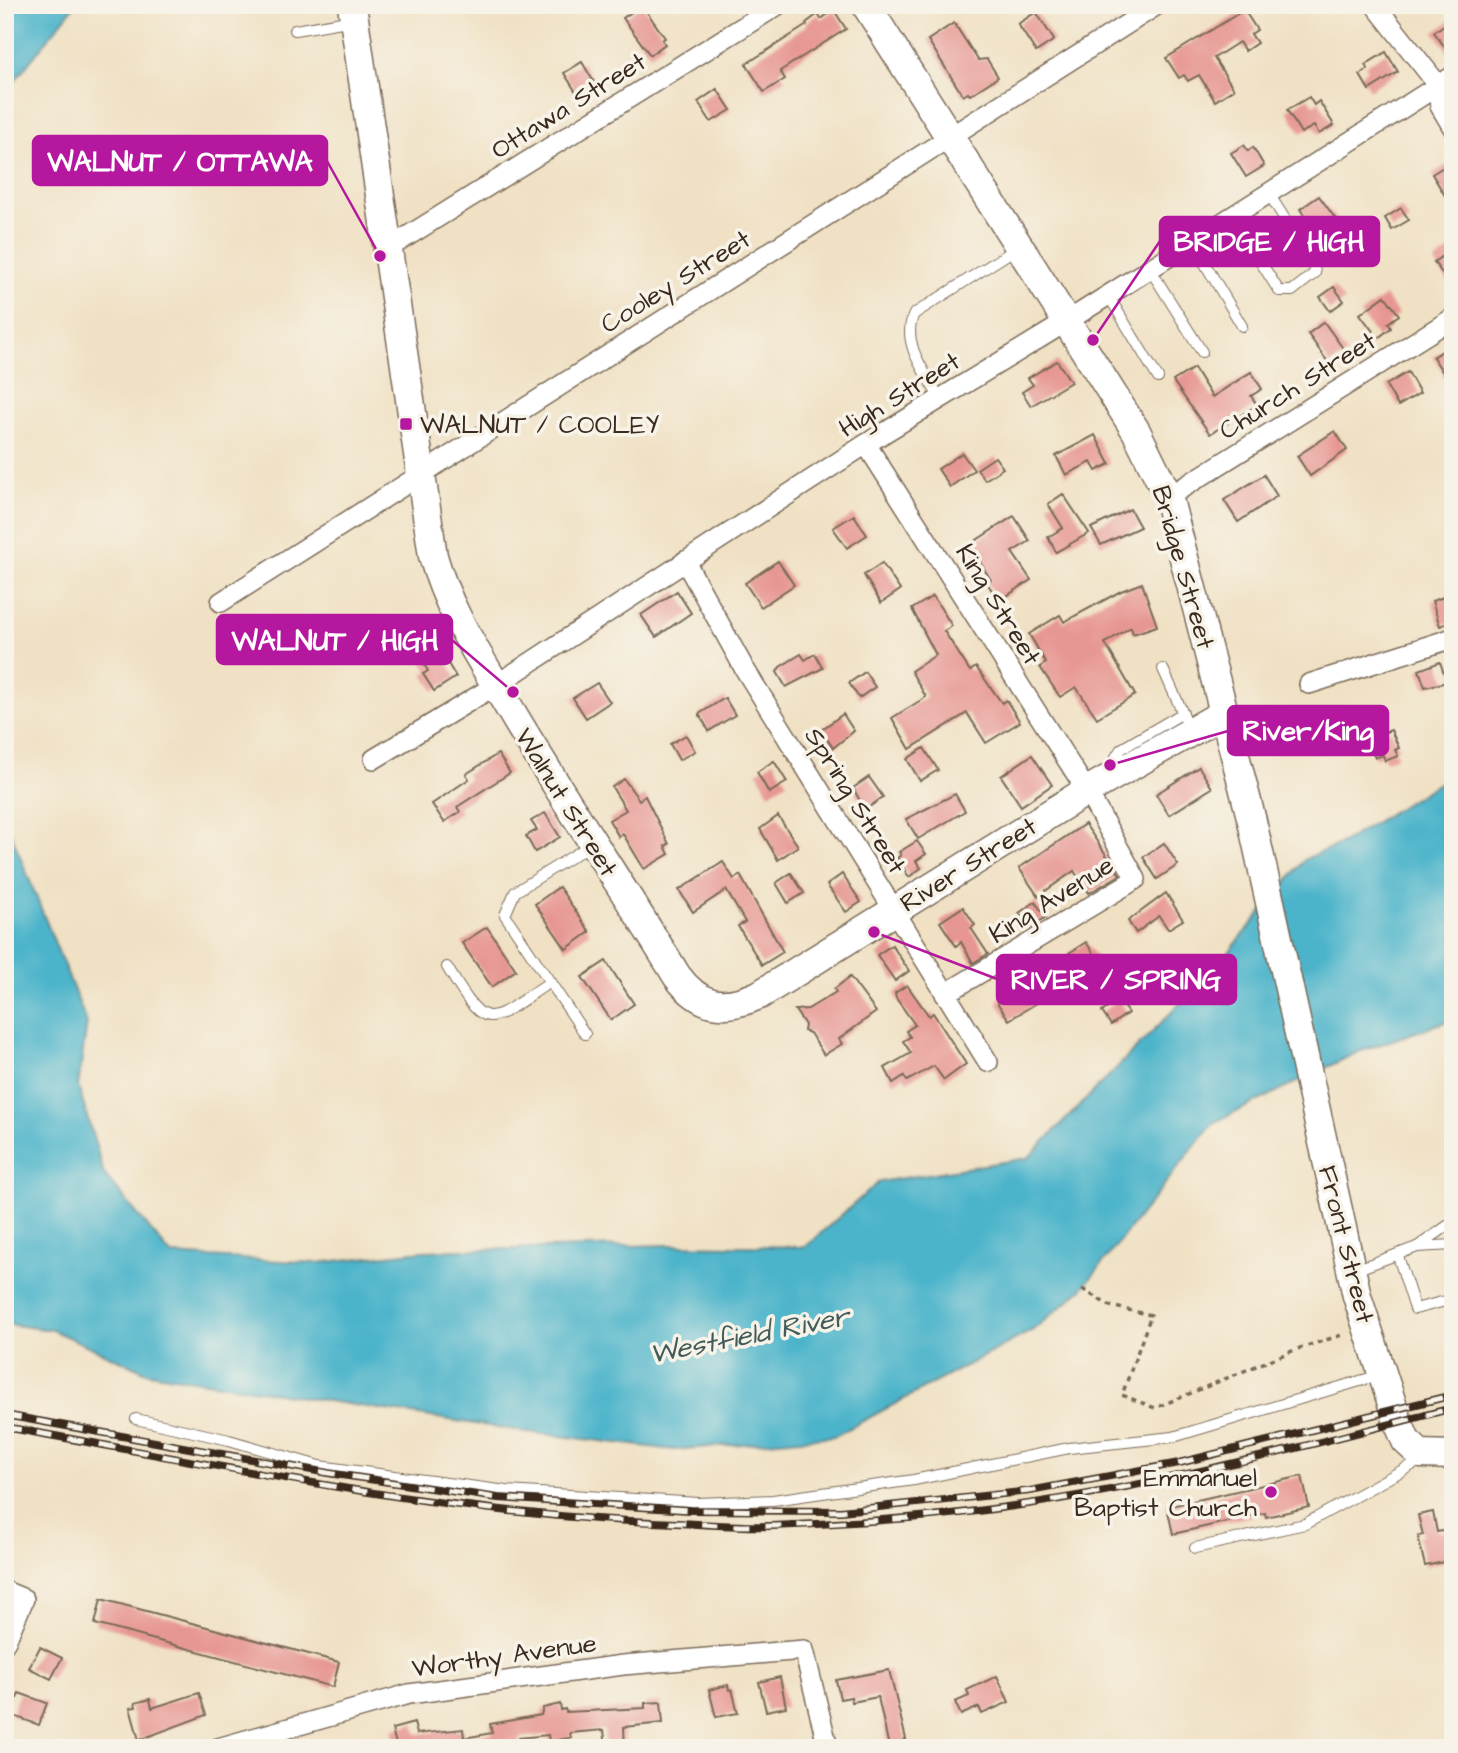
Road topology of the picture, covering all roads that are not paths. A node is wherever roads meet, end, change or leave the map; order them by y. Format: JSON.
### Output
{"nodes":[{"id":1,"x":778,"y":5,"type":"edge"},
{"id":2,"x":866,"y":5,"type":"edge"},
{"id":3,"x":1157,"y":5,"type":"edge"},
{"id":4,"x":1376,"y":5,"type":"edge"},
{"id":5,"x":353,"y":13,"type":"edge"},
{"id":6,"x":295,"y":30,"type":"dead end"},
{"id":7,"x":1445,"y":82,"type":"edge"},
{"id":8,"x":1453,"y":104,"type":"edge"},
{"id":9,"x":1453,"y":128,"type":"edge"},
{"id":10,"x":950,"y":137,"type":"junction"},
{"id":11,"x":1269,"y":194,"type":"junction"},
{"id":12,"x":1232,"y":217,"type":"junction"},
{"id":13,"x":1192,"y":243,"type":"junction"},
{"id":14,"x":1019,"y":247,"type":"junction"},
{"id":15,"x":387,"y":249,"type":"junction"},
{"id":16,"x":1150,"y":269,"type":"junction"},
{"id":17,"x":1108,"y":295,"type":"junction"},
{"id":18,"x":1453,"y":318,"type":"edge"},
{"id":19,"x":1066,"y":322,"type":"junction"},
{"id":20,"x":1242,"y":326,"type":"dead end"},
{"id":21,"x":1202,"y":352,"type":"dead end"},
{"id":22,"x":1158,"y":378,"type":"dead end"},
{"id":23,"x":940,"y":399,"type":"junction"},
{"id":24,"x":866,"y":444,"type":"junction"},
{"id":25,"x":422,"y":474,"type":"junction"},
{"id":26,"x":1168,"y":497,"type":"junction"},
{"id":27,"x":685,"y":561,"type":"junction"},
{"id":28,"x":220,"y":602,"type":"dead end"},
{"id":29,"x":1453,"y":638,"type":"edge"},
{"id":30,"x":1163,"y":669,"type":"dead end"},
{"id":31,"x":1309,"y":684,"type":"dead end"},
{"id":32,"x":496,"y":685,"type":"junction"},
{"id":33,"x":1224,"y":713,"type":"junction"},
{"id":34,"x":1186,"y":723,"type":"junction"},
{"id":35,"x":374,"y":759,"type":"dead end"},
{"id":36,"x":1087,"y":791,"type":"junction"},
{"id":37,"x":592,"y":844,"type":"junction"},
{"id":38,"x":893,"y":911,"type":"junction"},
{"id":39,"x":447,"y":967,"type":"dead end"},
{"id":40,"x":550,"y":982,"type":"junction"},
{"id":41,"x":1293,"y":992,"type":"joint"},
{"id":42,"x":945,"y":994,"type":"junction"},
{"id":43,"x":710,"y":1003,"type":"joint"},
{"id":44,"x":585,"y":1034,"type":"dead end"},
{"id":45,"x":988,"y":1062,"type":"dead end"},
{"id":46,"x":1453,"y":1222,"type":"edge"},
{"id":47,"x":1453,"y":1245,"type":"edge"},
{"id":48,"x":1417,"y":1247,"type":"junction"},
{"id":49,"x":1398,"y":1256,"type":"junction"},
{"id":50,"x":1351,"y":1272,"type":"junction"},
{"id":51,"x":1453,"y":1299,"type":"edge"},
{"id":52,"x":1382,"y":1375,"type":"junction"},
{"id":53,"x":136,"y":1419,"type":"dead end"},
{"id":54,"x":1441,"y":1455,"type":"edge"},
{"id":55,"x":1195,"y":1548,"type":"dead end"},
{"id":56,"x":5,"y":1591,"type":"edge"},
{"id":57,"x":5,"y":1643,"type":"edge"},
{"id":58,"x":218,"y":1748,"type":"edge"},
{"id":59,"x":828,"y":1748,"type":"edge"}],
"edges":[{"from":1,"to":15,"type":"street","name":"Ottawa Street"},
{"from":2,"to":10,"type":"street","name":"Bridge Street"},
{"from":3,"to":10,"type":"street","name":"Cooley Street"},
{"from":4,"to":7,"type":"street"},
{"from":5,"to":6,"type":"lane"},
{"from":5,"to":15,"type":"street","name":"Walnut Street"},
{"from":7,"to":8,"type":"street"},
{"from":7,"to":9,"type":"street"},
{"from":7,"to":11,"type":"street","name":"High Street"},
{"from":10,"to":14,"type":"street","name":"Bridge Street"},
{"from":10,"to":25,"type":"street","name":"Cooley Street"},
{"from":11,"to":12,"type":"street","name":"High Street"},
{"from":11,"to":12,"type":"lane"},
{"from":12,"to":13,"type":"street","name":"High Street"},
{"from":13,"to":16,"type":"street","name":"High Street"},
{"from":13,"to":20,"type":"lane"},
{"from":14,"to":19,"type":"street","name":"Bridge Street"},
{"from":14,"to":23,"type":"lane"},
{"from":15,"to":25,"type":"street","name":"Walnut Street"},
{"from":16,"to":17,"type":"street","name":"High Street"},
{"from":16,"to":21,"type":"lane"},
{"from":17,"to":19,"type":"street","name":"High Street"},
{"from":17,"to":22,"type":"lane"},
{"from":18,"to":26,"type":"street","name":"Church Street"},
{"from":19,"to":23,"type":"street","name":"High Street"},
{"from":19,"to":26,"type":"street","name":"Bridge Street"},
{"from":23,"to":24,"type":"street","name":"High Street"},
{"from":24,"to":27,"type":"street","name":"High Street"},
{"from":24,"to":36,"type":"street","name":"King Street"},
{"from":25,"to":28,"type":"street","name":"Cooley Street"},
{"from":25,"to":32,"type":"street","name":"Walnut Street"},
{"from":26,"to":33,"type":"street","name":"Bridge Street"},
{"from":27,"to":32,"type":"street","name":"High Street"},
{"from":27,"to":38,"type":"street","name":"Spring Street"},
{"from":29,"to":31,"type":"street"},
{"from":30,"to":34,"type":"lane"},
{"from":32,"to":35,"type":"street","name":"High Street"},
{"from":32,"to":37,"type":"street","name":"Walnut Street"},
{"from":33,"to":34,"type":"street","name":"River Street"},
{"from":33,"to":41,"type":"street","name":"Bridge Street"},
{"from":34,"to":36,"type":"street","name":"River Street"},
{"from":36,"to":38,"type":"street","name":"River Street"},
{"from":36,"to":42,"type":"street","name":"King Avenue"},
{"from":37,"to":40,"type":"lane"},
{"from":37,"to":43,"type":"street","name":"Walnut Street"},
{"from":38,"to":42,"type":"street","name":"Spring Street"},
{"from":38,"to":43,"type":"street","name":"River Street"},
{"from":39,"to":40,"type":"lane"},
{"from":40,"to":44,"type":"lane"},
{"from":41,"to":50,"type":"street","name":"Front Street"},
{"from":42,"to":45,"type":"street","name":"Spring Street"},
{"from":46,"to":48,"type":"lane"},
{"from":47,"to":48,"type":"lane"},
{"from":48,"to":49,"type":"lane"},
{"from":49,"to":50,"type":"lane"},
{"from":49,"to":51,"type":"lane"},
{"from":50,"to":52,"type":"street","name":"Front Street"},
{"from":52,"to":53,"type":"lane"},
{"from":52,"to":54,"type":"street","name":"Front Street"},
{"from":54,"to":55,"type":"lane"},
{"from":56,"to":57,"type":"street"},
{"from":58,"to":59,"type":"street","name":"Worthy Avenue"}]}
